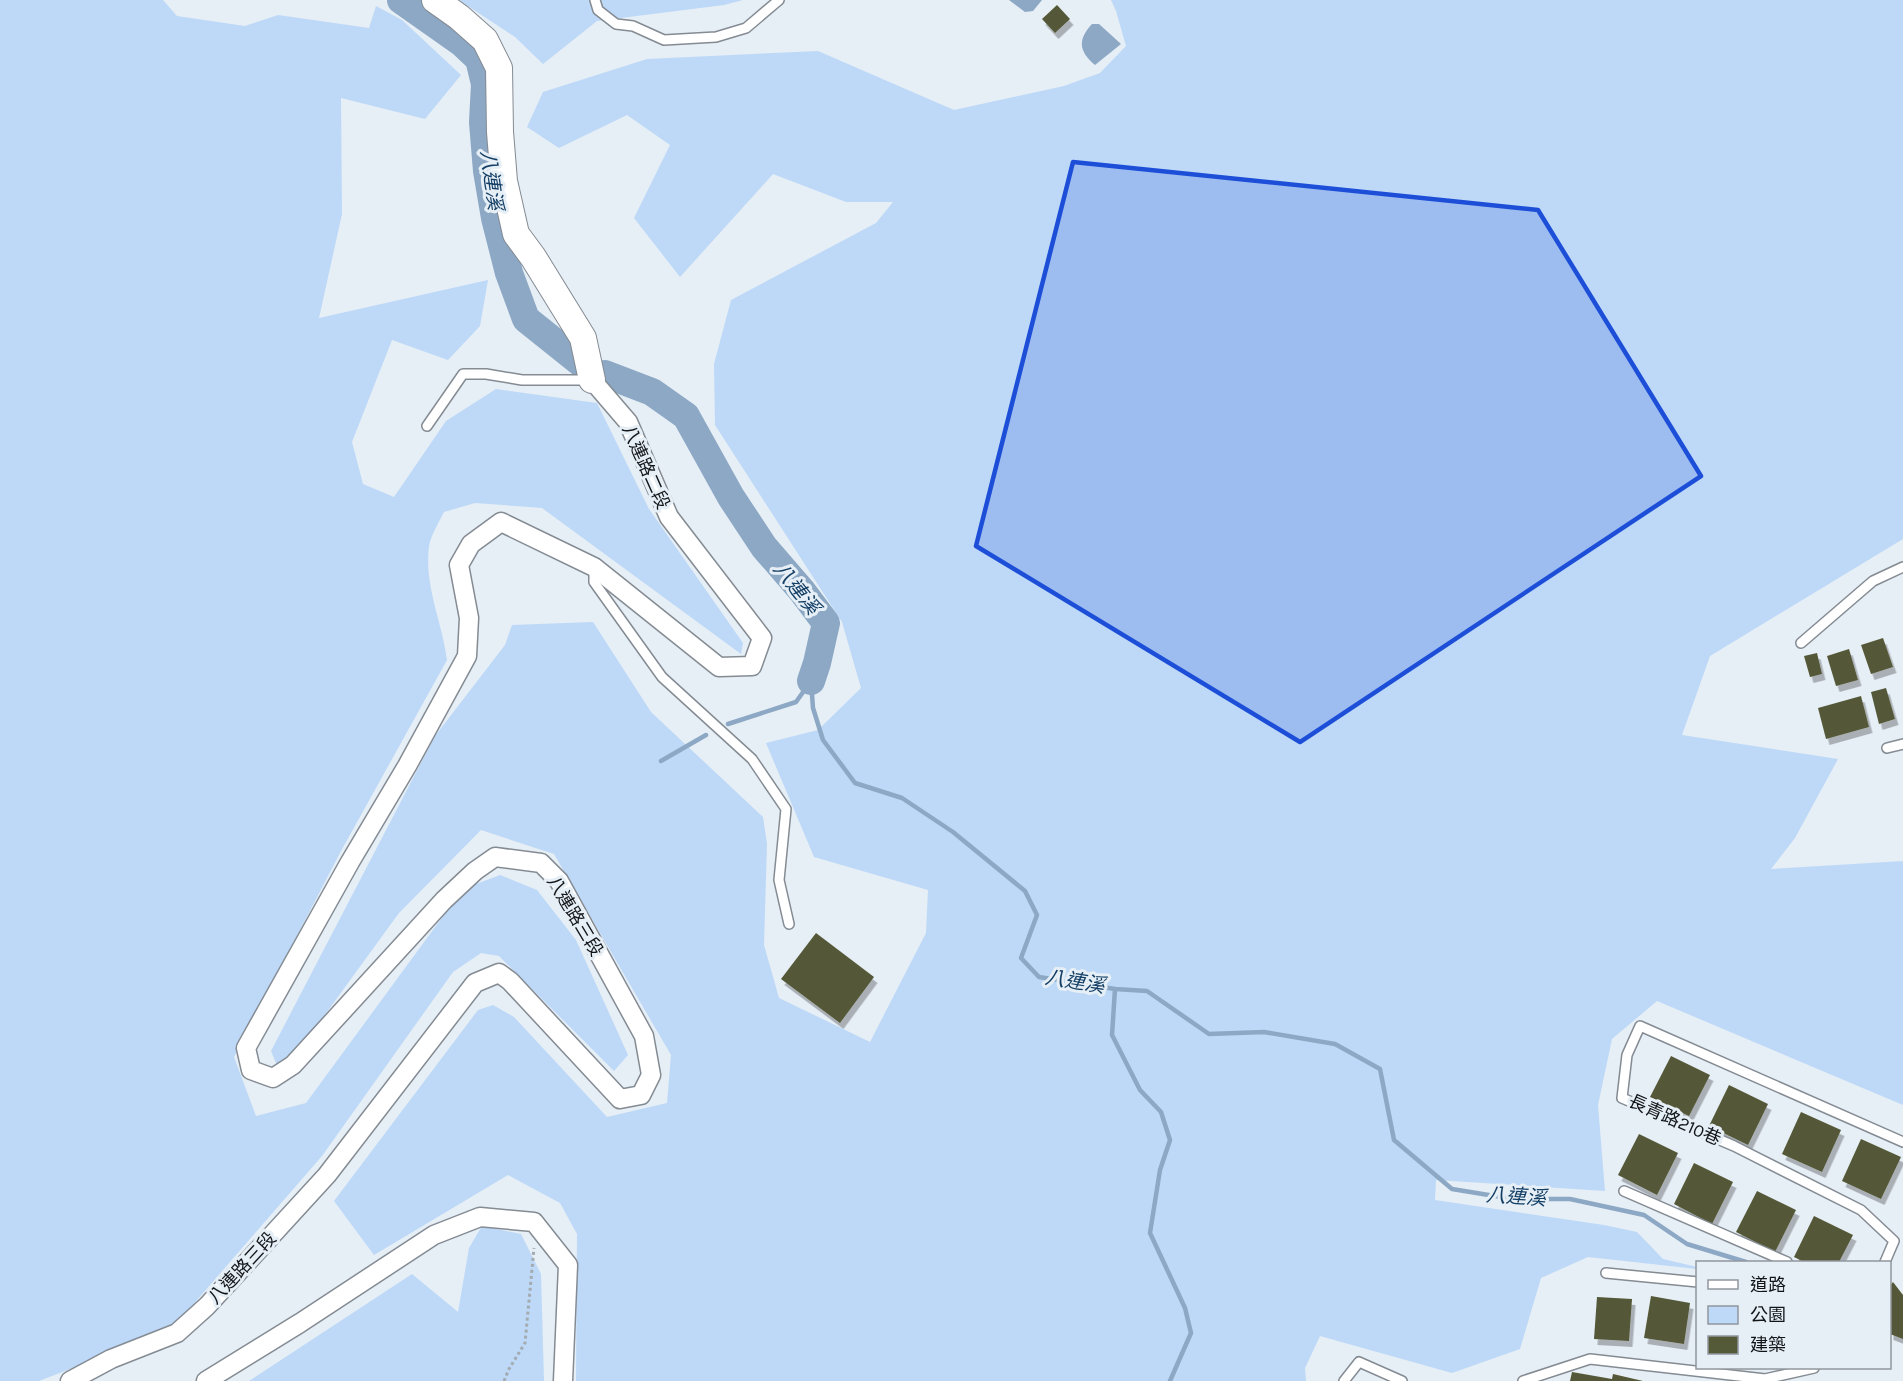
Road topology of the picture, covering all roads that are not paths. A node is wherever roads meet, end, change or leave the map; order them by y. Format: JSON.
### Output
{"nodes":[{"id":1,"x":435,"y":0,"type":"edge"},
{"id":2,"x":595,"y":0,"type":"edge"},
{"id":3,"x":779,"y":0,"type":"edge"},
{"id":4,"x":592,"y":380,"type":"junction"},
{"id":5,"x":427,"y":426,"type":"dead end"},
{"id":6,"x":501,"y":522,"type":"joint"},
{"id":7,"x":594,"y":567,"type":"junction"},
{"id":8,"x":1903,"y":567,"type":"edge"},
{"id":9,"x":1801,"y":643,"type":"dead end"},
{"id":10,"x":1903,"y":744,"type":"edge"},
{"id":11,"x":1887,"y":748,"type":"dead end"},
{"id":12,"x":789,"y":924,"type":"dead end"},
{"id":13,"x":1903,"y":1142,"type":"edge"},
{"id":14,"x":1624,"y":1191,"type":"dead end"},
{"id":15,"x":1782,"y":1261,"type":"edge"},
{"id":16,"x":1886,"y":1261,"type":"edge"},
{"id":17,"x":1606,"y":1273,"type":"dead end"},
{"id":18,"x":1696,"y":1282,"type":"edge"},
{"id":19,"x":1810,"y":1369,"type":"edge"},
{"id":20,"x":70,"y":1381,"type":"edge"},
{"id":21,"x":206,"y":1381,"type":"edge"},
{"id":22,"x":563,"y":1381,"type":"edge"},
{"id":23,"x":1344,"y":1381,"type":"edge"},
{"id":24,"x":1402,"y":1381,"type":"edge"},
{"id":25,"x":1524,"y":1381,"type":"edge"}],
"edges":[{"from":1,"to":4,"type":"street","name":"八連路二段"},
{"from":2,"to":3,"type":"lane"},
{"from":4,"to":5,"type":"lane"},
{"from":4,"to":7,"type":"street","name":"八連路二段"},
{"from":6,"to":7,"type":"street","name":"八連路二段"},
{"from":6,"to":20,"type":"street","name":"八連路三段"},
{"from":7,"to":12,"type":"lane"},
{"from":8,"to":9,"type":"lane"},
{"from":10,"to":11,"type":"lane"},
{"from":13,"to":16,"type":"lane","name":"長青路210巷"},
{"from":14,"to":15,"type":"lane"},
{"from":17,"to":18,"type":"lane"},
{"from":19,"to":25,"type":"lane"},
{"from":21,"to":22,"type":"street"},
{"from":23,"to":24,"type":"lane"}]}
